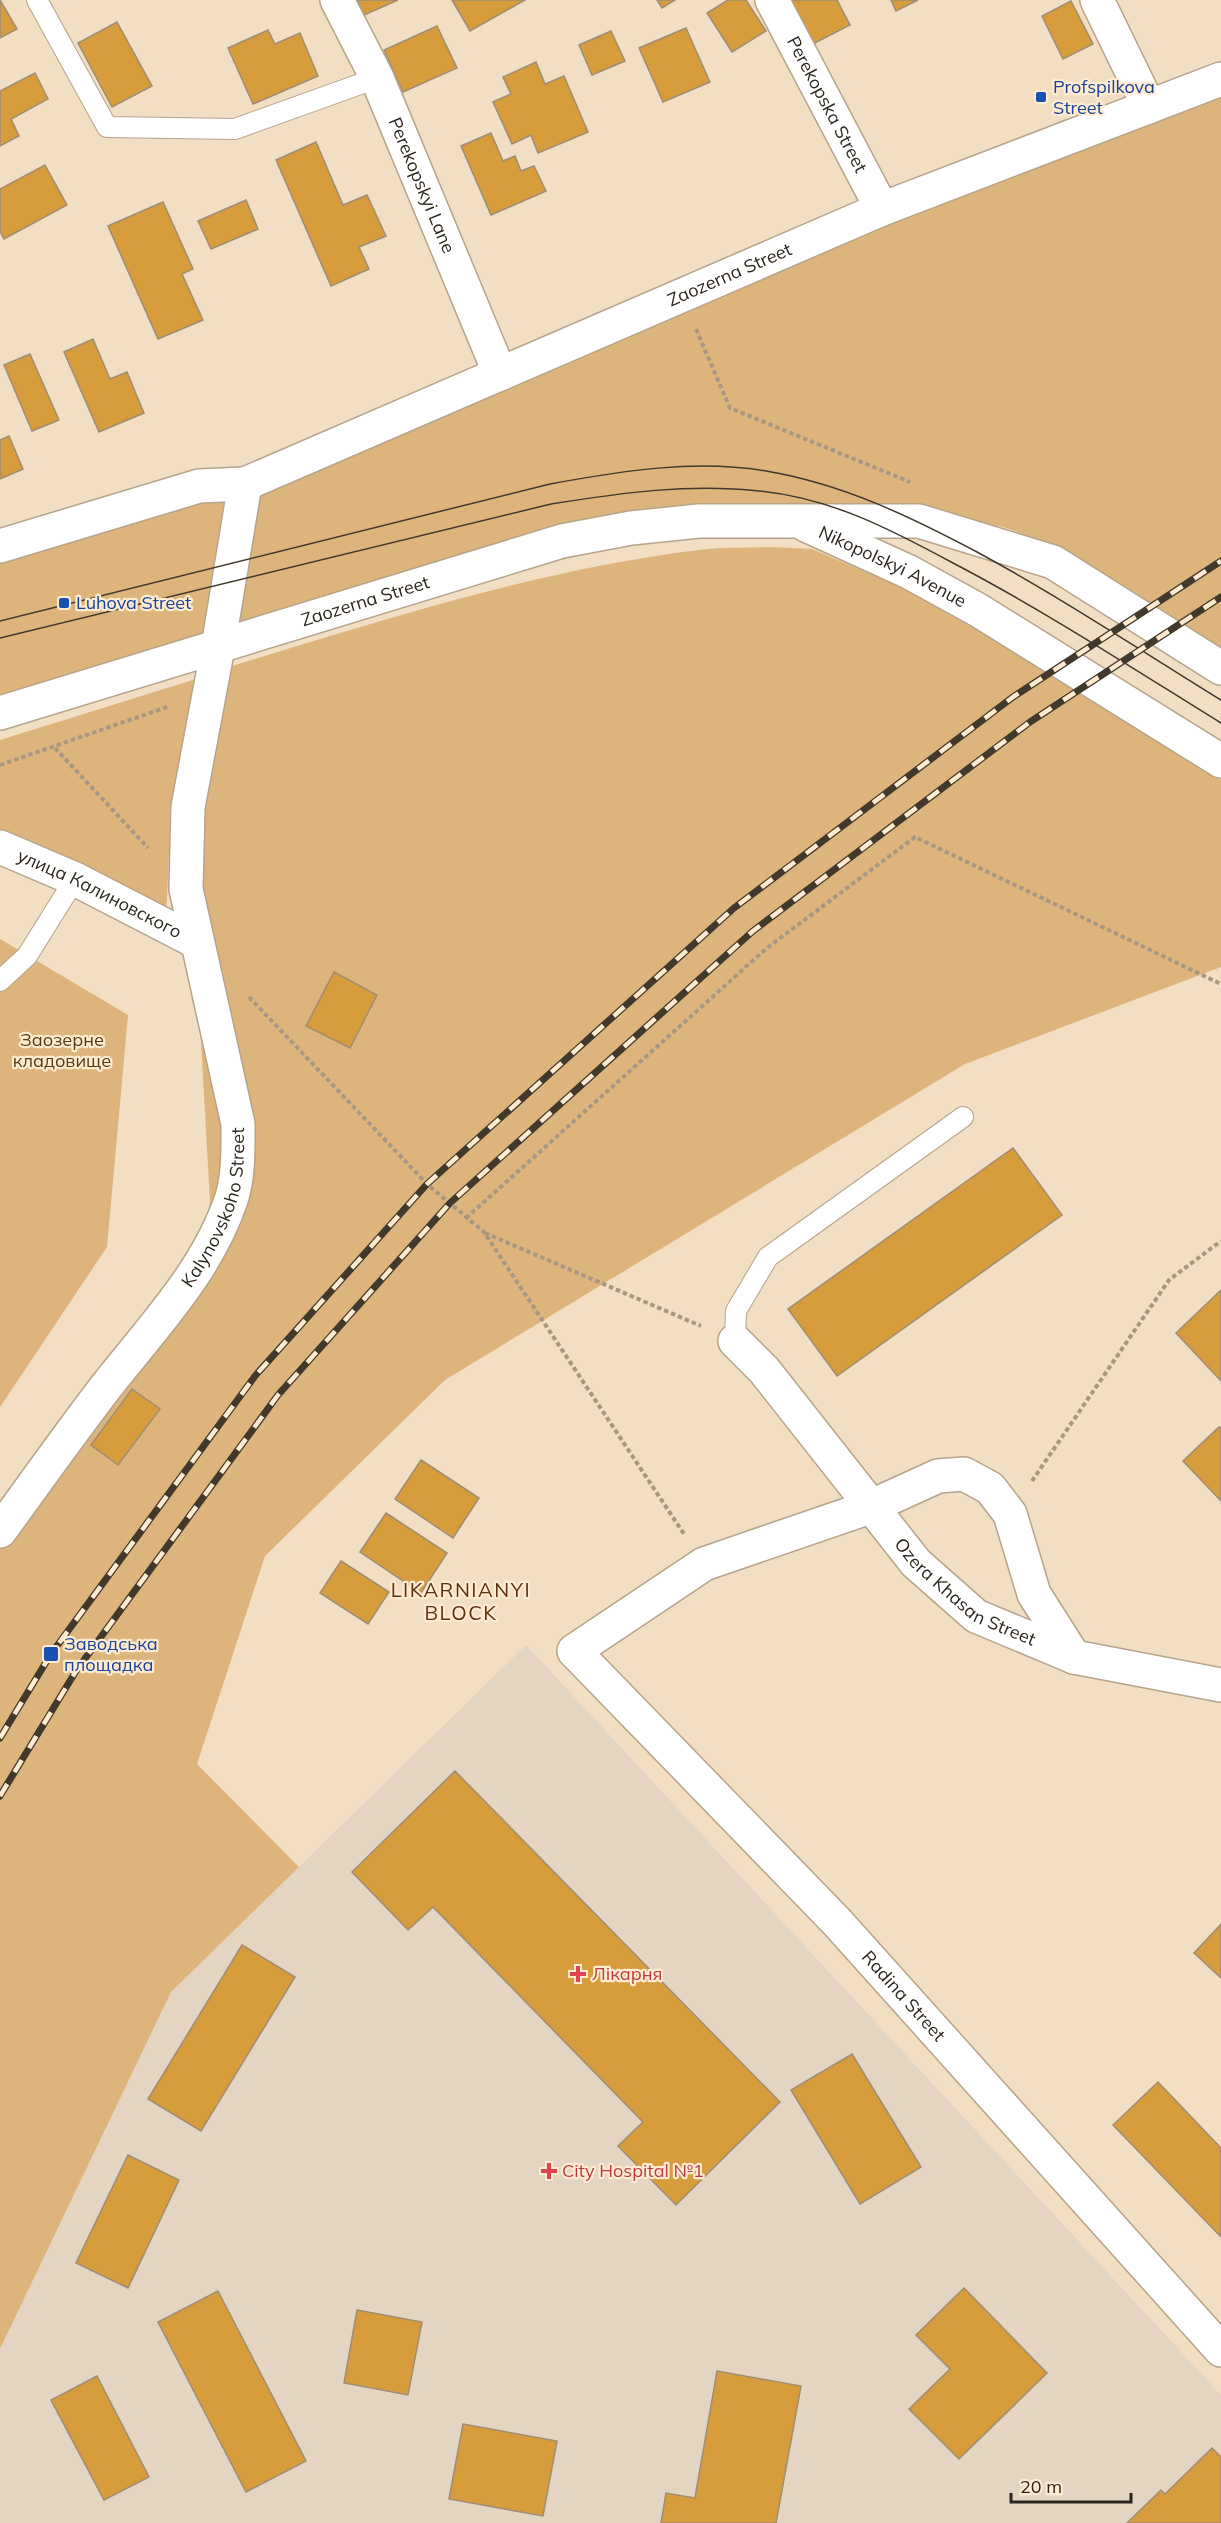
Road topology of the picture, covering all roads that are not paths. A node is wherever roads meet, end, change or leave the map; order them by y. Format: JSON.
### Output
{"nodes":[{"id":1,"x":37,"y":0,"type":"edge"},
{"id":2,"x":337,"y":0,"type":"edge"},
{"id":3,"x":772,"y":0,"type":"edge"},
{"id":4,"x":1097,"y":0,"type":"edge"},
{"id":5,"x":377,"y":78,"type":"junction"},
{"id":6,"x":1221,"y":79,"type":"edge"},
{"id":7,"x":1149,"y":107,"type":"junction"},
{"id":8,"x":882,"y":209,"type":"junction"},
{"id":9,"x":500,"y":374,"type":"junction"},
{"id":10,"x":245,"y":484,"type":"junction"},
{"id":11,"x":799,"y":522,"type":"junction"},
{"id":12,"x":0,"y":546,"type":"edge"},
{"id":13,"x":218,"y":647,"type":"junction"},
{"id":14,"x":1221,"y":668,"type":"edge"},
{"id":15,"x":0,"y":713,"type":"edge"},
{"id":16,"x":1221,"y":761,"type":"edge"},
{"id":17,"x":0,"y":847,"type":"edge"},
{"id":18,"x":75,"y":879,"type":"junction"},
{"id":19,"x":197,"y":942,"type":"junction"},
{"id":20,"x":0,"y":981,"type":"edge"},
{"id":21,"x":963,"y":1117,"type":"dead end"},
{"id":22,"x":735,"y":1341,"type":"joint"},
{"id":23,"x":870,"y":1507,"type":"junction"},
{"id":24,"x":0,"y":1531,"type":"edge"},
{"id":25,"x":574,"y":1651,"type":"joint"},
{"id":26,"x":1074,"y":1657,"type":"junction"},
{"id":27,"x":1221,"y":1685,"type":"edge"},
{"id":28,"x":1221,"y":2350,"type":"edge"}],
"edges":[{"from":1,"to":5,"type":"lane"},
{"from":2,"to":5,"type":"street","name":"Perekopskyi Lane"},
{"from":3,"to":8,"type":"street","name":"Perekopska Street"},
{"from":4,"to":7,"type":"street"},
{"from":5,"to":9,"type":"street","name":"Perekopskyi Lane"},
{"from":6,"to":7,"type":"street","name":"Zaozerna Street"},
{"from":7,"to":8,"type":"street","name":"Zaozerna Street"},
{"from":8,"to":9,"type":"street","name":"Zaozerna Street"},
{"from":9,"to":10,"type":"street","name":"Zaozerna Street"},
{"from":10,"to":12,"type":"street","name":"Zaozerna Street"},
{"from":10,"to":13,"type":"street"},
{"from":11,"to":13,"type":"street","name":"Zaozerna Street"},
{"from":11,"to":14,"type":"street","name":"Nikopolskyi Avenue"},
{"from":11,"to":16,"type":"street","name":"Nikopolskyi Avenue"},
{"from":13,"to":15,"type":"street","name":"Zaozerna Street"},
{"from":13,"to":19,"type":"street","name":"Kalynovskoho Street"},
{"from":17,"to":18,"type":"street","name":"улица Калиновского"},
{"from":18,"to":19,"type":"street","name":"улица Калиновского"},
{"from":18,"to":20,"type":"lane"},
{"from":19,"to":24,"type":"street","name":"Kalynovskoho Street"},
{"from":21,"to":22,"type":"lane"},
{"from":22,"to":23,"type":"street","name":"Ozera Khasan Street"},
{"from":23,"to":25,"type":"street","name":"Ozera Khasan Street"},
{"from":23,"to":26,"type":"street","name":"Ozera Khasan Street"},
{"from":23,"to":26,"type":"street","name":"Ozera Khasan Street"},
{"from":25,"to":28,"type":"street","name":"Radina Street"},
{"from":26,"to":27,"type":"street","name":"Ozera Khasan Street"}]}
